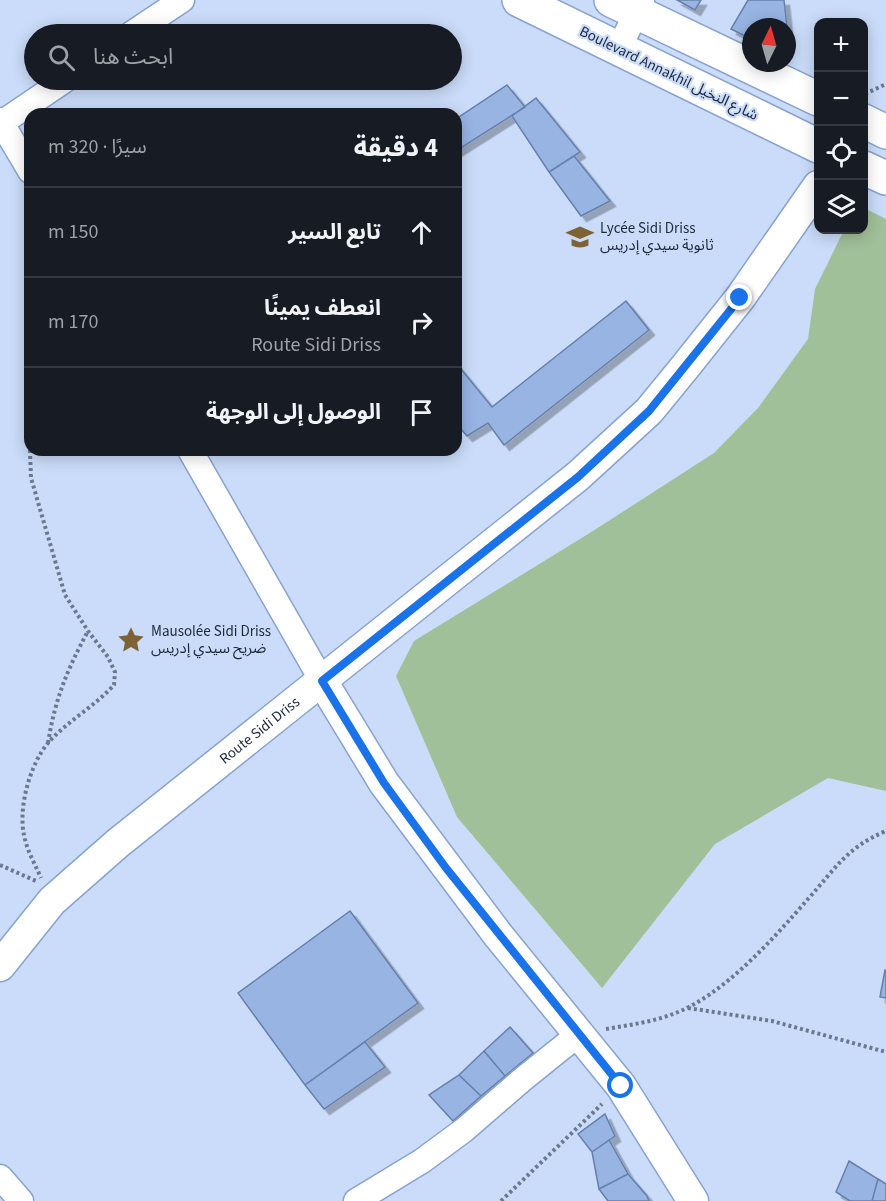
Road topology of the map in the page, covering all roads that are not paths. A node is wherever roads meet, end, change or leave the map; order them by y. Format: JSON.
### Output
{"nodes":[{"id":1,"x":182,"y":0,"type":"edge"},
{"id":2,"x":519,"y":0,"type":"edge"},
{"id":3,"x":630,"y":4,"type":"edge"},
{"id":4,"x":146,"y":24,"type":"edge"},
{"id":5,"x":619,"y":49,"type":"junction"},
{"id":6,"x":50,"y":90,"type":"edge"},
{"id":7,"x":814,"y":96,"type":"edge"},
{"id":8,"x":1,"y":122,"type":"edge"},
{"id":9,"x":868,"y":123,"type":"edge"},
{"id":10,"x":886,"y":132,"type":"edge"},
{"id":11,"x":814,"y":144,"type":"edge"},
{"id":12,"x":24,"y":161,"type":"edge"},
{"id":13,"x":868,"y":170,"type":"edge"},
{"id":14,"x":886,"y":178,"type":"edge"},
{"id":15,"x":814,"y":193,"type":"edge"},
{"id":16,"x":193,"y":456,"type":"edge"},
{"id":17,"x":322,"y":681,"type":"junction"},
{"id":18,"x":0,"y":966,"type":"edge"},
{"id":19,"x":579,"y":1034,"type":"junction"},
{"id":20,"x":0,"y":1177,"type":"edge"},
{"id":21,"x":21,"y":1201,"type":"edge"},
{"id":22,"x":356,"y":1201,"type":"edge"},
{"id":23,"x":693,"y":1201,"type":"edge"}],
"edges":[{"from":1,"to":4,"type":"street"},
{"from":2,"to":5,"type":"main road","name":"Boulevard Annakhil شارع النخيل"},
{"from":3,"to":5,"type":"street"},
{"from":3,"to":7,"type":"main road"},
{"from":5,"to":11,"type":"main road","name":"Boulevard Annakhil شارع النخيل"},
{"from":6,"to":8,"type":"street"},
{"from":8,"to":12,"type":"street"},
{"from":9,"to":10,"type":"main road"},
{"from":13,"to":14,"type":"main road"},
{"from":15,"to":17,"type":"street","name":"Route Sidi Driss"},
{"from":16,"to":17,"type":"street"},
{"from":17,"to":18,"type":"street","name":"Route Sidi Driss"},
{"from":17,"to":19,"type":"street"},
{"from":19,"to":22,"type":"street"},
{"from":19,"to":23,"type":"street"},
{"from":20,"to":21,"type":"street"}]}
